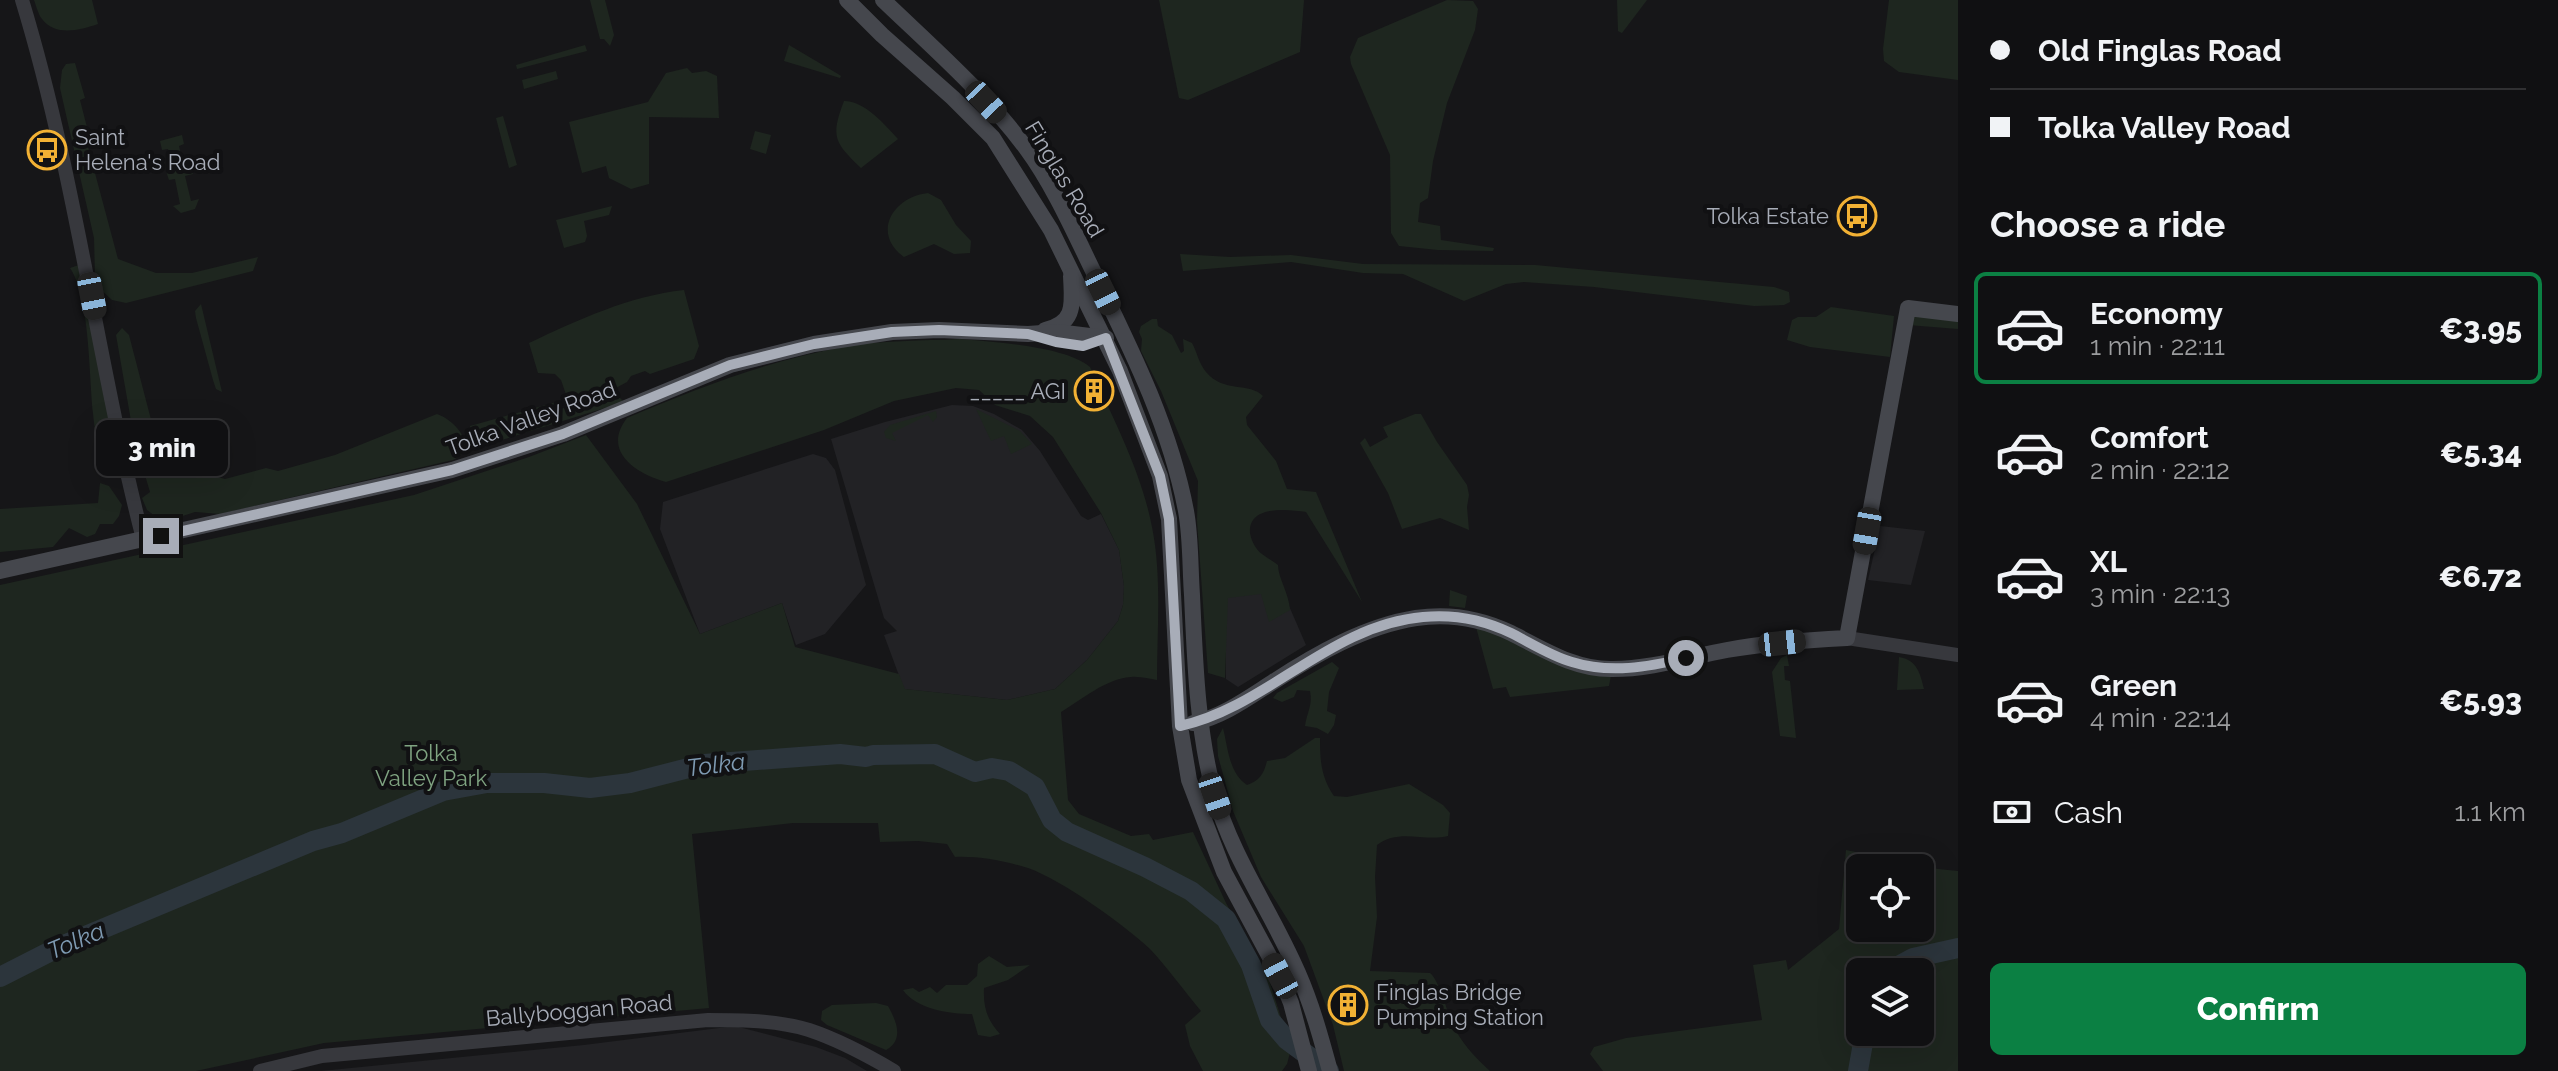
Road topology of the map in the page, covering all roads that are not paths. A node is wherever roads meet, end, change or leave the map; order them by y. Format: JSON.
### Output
{"nodes":[{"id":1,"x":22,"y":0,"type":"edge"},
{"id":2,"x":847,"y":0,"type":"edge"},
{"id":3,"x":883,"y":0,"type":"edge"},
{"id":4,"x":1071,"y":270,"type":"junction"},
{"id":5,"x":1958,"y":314,"type":"edge"},
{"id":6,"x":1121,"y":328,"type":"junction"},
{"id":7,"x":1028,"y":334,"type":"junction"},
{"id":8,"x":1106,"y":338,"type":"junction"},
{"id":9,"x":143,"y":539,"type":"junction"},
{"id":10,"x":0,"y":571,"type":"edge"},
{"id":11,"x":1847,"y":638,"type":"junction"},
{"id":12,"x":1958,"y":655,"type":"edge"},
{"id":13,"x":1201,"y":721,"type":"junction"},
{"id":14,"x":1180,"y":726,"type":"junction"},
{"id":15,"x":1328,"y":1064,"type":"edge"},
{"id":16,"x":1306,"y":1069,"type":"edge"},
{"id":17,"x":260,"y":1071,"type":"edge"},
{"id":18,"x":894,"y":1071,"type":"edge"}],
"edges":[{"from":1,"to":9,"type":"street"},
{"from":2,"to":4,"type":"main road","name":"Finglas Road"},
{"from":3,"to":6,"type":"main road","name":"Finglas Road"},
{"from":4,"to":7,"type":"main road"},
{"from":4,"to":8,"type":"main road","name":"Finglas Road"},
{"from":5,"to":11,"type":"main road"},
{"from":6,"to":8,"type":"main road"},
{"from":6,"to":13,"type":"main road","name":"Finglas Road"},
{"from":7,"to":8,"type":"main road","name":"Tolka Valley Road"},
{"from":7,"to":9,"type":"main road","name":"Tolka Valley Road"},
{"from":8,"to":14,"type":"main road","name":"Finglas Road"},
{"from":9,"to":10,"type":"main road","name":"Tolka Valley Road"},
{"from":11,"to":12,"type":"street"},
{"from":11,"to":13,"type":"main road"},
{"from":13,"to":14,"type":"main road"},
{"from":13,"to":15,"type":"main road","name":"Finglas Road"},
{"from":14,"to":16,"type":"main road","name":"Finglas Road"},
{"from":17,"to":18,"type":"street","name":"Ballyboggan Road"}]}
